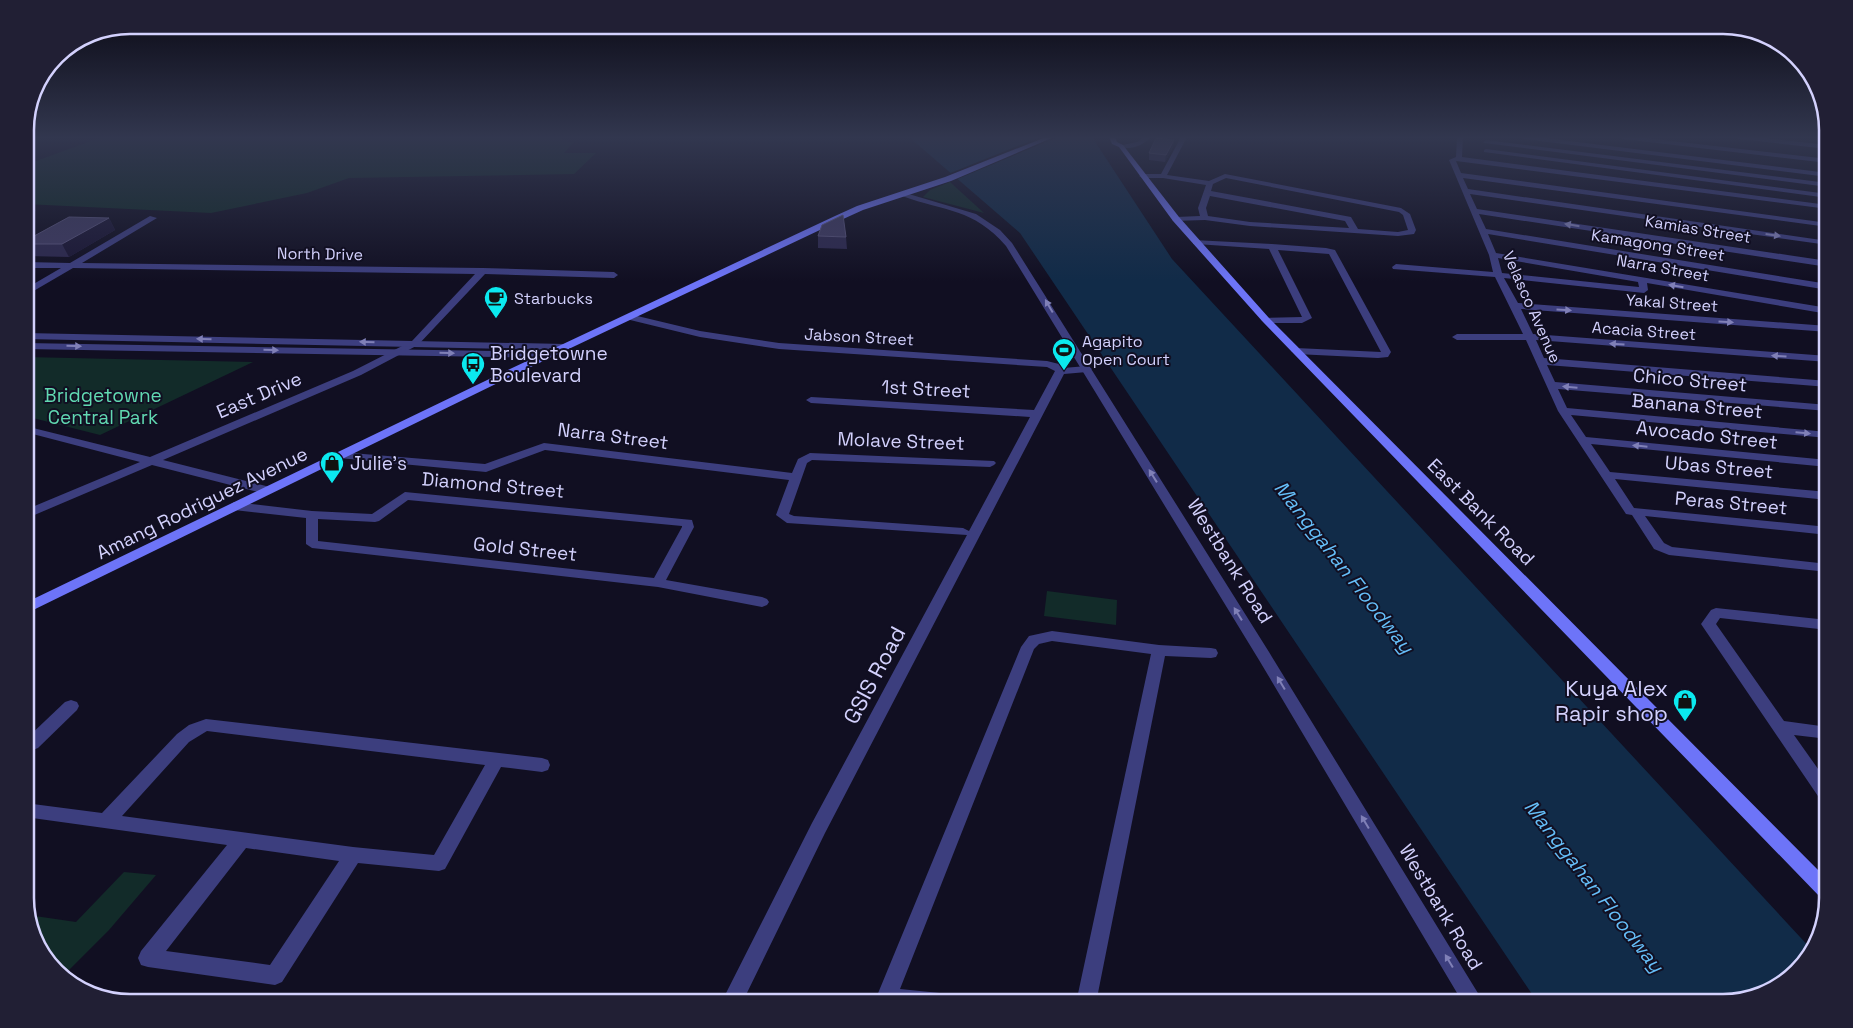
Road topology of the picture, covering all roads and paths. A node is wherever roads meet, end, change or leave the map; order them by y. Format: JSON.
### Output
{"nodes":[{"id":1,"x":931,"y":185,"type":"edge"},
{"id":2,"x":1150,"y":185,"type":"edge"},
{"id":3,"x":1209,"y":185,"type":"edge"},
{"id":4,"x":1278,"y":185,"type":"edge"},
{"id":5,"x":1463,"y":185,"type":"edge"},
{"id":6,"x":1533,"y":185,"type":"edge"},
{"id":7,"x":1657,"y":185,"type":"edge"},
{"id":8,"x":1744,"y":185,"type":"edge"},
{"id":9,"x":1465,"y":191,"type":"junction"},
{"id":10,"x":1208,"y":193,"type":"junction"},
{"id":11,"x":905,"y":194,"type":"junction"},
{"id":12,"x":1819,"y":195,"type":"edge"},
{"id":13,"x":1819,"y":206,"type":"edge"},
{"id":14,"x":1474,"y":211,"type":"junction"},
{"id":15,"x":153,"y":218,"type":"dead end"},
{"id":16,"x":1205,"y":218,"type":"junction"},
{"id":17,"x":1176,"y":219,"type":"junction"},
{"id":18,"x":1819,"y":224,"type":"edge"},
{"id":19,"x":1355,"y":231,"type":"junction"},
{"id":20,"x":1483,"y":231,"type":"junction"},
{"id":21,"x":1254,"y":234,"type":"junction"},
{"id":22,"x":1196,"y":242,"type":"junction"},
{"id":23,"x":1819,"y":242,"type":"edge"},
{"id":24,"x":1272,"y":246,"type":"junction"},
{"id":25,"x":1493,"y":255,"type":"junction"},
{"id":26,"x":1819,"y":263,"type":"edge"},
{"id":27,"x":34,"y":265,"type":"edge"},
{"id":28,"x":72,"y":266,"type":"junction"},
{"id":29,"x":1396,"y":267,"type":"dead end"},
{"id":30,"x":483,"y":271,"type":"junction"},
{"id":31,"x":614,"y":275,"type":"dead end"},
{"id":32,"x":1498,"y":275,"type":"junction"},
{"id":33,"x":1642,"y":280,"type":"junction"},
{"id":34,"x":1819,"y":286,"type":"edge"},
{"id":35,"x":34,"y":289,"type":"edge"},
{"id":36,"x":1515,"y":306,"type":"junction"},
{"id":37,"x":1819,"y":310,"type":"edge"},
{"id":38,"x":629,"y":317,"type":"junction"},
{"id":39,"x":1266,"y":320,"type":"junction"},
{"id":40,"x":1819,"y":328,"type":"edge"},
{"id":41,"x":34,"y":336,"type":"edge"},
{"id":42,"x":1457,"y":337,"type":"dead end"},
{"id":43,"x":1528,"y":337,"type":"junction"},
{"id":44,"x":415,"y":343,"type":"junction"},
{"id":45,"x":34,"y":346,"type":"edge"},
{"id":46,"x":566,"y":347,"type":"junction"},
{"id":47,"x":1296,"y":351,"type":"junction"},
{"id":48,"x":398,"y":352,"type":"junction"},
{"id":49,"x":547,"y":355,"type":"junction"},
{"id":50,"x":1819,"y":358,"type":"edge"},
{"id":51,"x":1539,"y":361,"type":"junction"},
{"id":52,"x":1087,"y":369,"type":"junction"},
{"id":53,"x":1060,"y":372,"type":"junction"},
{"id":54,"x":1819,"y":383,"type":"edge"},
{"id":55,"x":1550,"y":385,"type":"junction"},
{"id":56,"x":811,"y":400,"type":"dead end"},
{"id":57,"x":1819,"y":407,"type":"edge"},
{"id":58,"x":1563,"y":412,"type":"junction"},
{"id":59,"x":1038,"y":414,"type":"junction"},
{"id":60,"x":34,"y":431,"type":"edge"},
{"id":61,"x":1819,"y":434,"type":"edge"},
{"id":62,"x":1582,"y":440,"type":"junction"},
{"id":63,"x":340,"y":455,"type":"junction"},
{"id":64,"x":152,"y":461,"type":"junction"},
{"id":65,"x":990,"y":463,"type":"dead end"},
{"id":66,"x":1819,"y":463,"type":"edge"},
{"id":67,"x":1606,"y":475,"type":"junction"},
{"id":68,"x":796,"y":477,"type":"junction"},
{"id":69,"x":266,"y":490,"type":"junction"},
{"id":70,"x":1819,"y":495,"type":"edge"},
{"id":71,"x":234,"y":506,"type":"junction"},
{"id":72,"x":34,"y":511,"type":"edge"},
{"id":73,"x":1633,"y":512,"type":"junction"},
{"id":74,"x":312,"y":515,"type":"junction"},
{"id":75,"x":1819,"y":529,"type":"edge"},
{"id":76,"x":963,"y":532,"type":"dead end"},
{"id":77,"x":1819,"y":567,"type":"edge"},
{"id":78,"x":658,"y":583,"type":"junction"},
{"id":79,"x":762,"y":602,"type":"dead end"},
{"id":80,"x":34,"y":605,"type":"edge"},
{"id":81,"x":1819,"y":624,"type":"edge"},
{"id":82,"x":1159,"y":650,"type":"junction"},
{"id":83,"x":1212,"y":653,"type":"dead end"},
{"id":84,"x":71,"y":706,"type":"dead end"},
{"id":85,"x":1780,"y":727,"type":"junction"},
{"id":86,"x":1819,"y":732,"type":"edge"},
{"id":87,"x":34,"y":742,"type":"edge"},
{"id":88,"x":497,"y":759,"type":"junction"},
{"id":89,"x":542,"y":765,"type":"dead end"},
{"id":90,"x":1819,"y":784,"type":"edge"},
{"id":91,"x":34,"y":811,"type":"edge"},
{"id":92,"x":106,"y":821,"type":"junction"},
{"id":93,"x":242,"y":840,"type":"junction"},
{"id":94,"x":353,"y":855,"type":"junction"},
{"id":95,"x":1819,"y":883,"type":"edge"},
{"id":96,"x":737,"y":994,"type":"edge"},
{"id":97,"x":887,"y":994,"type":"edge"},
{"id":98,"x":1088,"y":994,"type":"edge"},
{"id":99,"x":1469,"y":994,"type":"edge"}],
"edges":[{"from":1,"to":11,"type":"main road","name":"Amang Rodriguez Avenue"},
{"from":2,"to":17,"type":"main road","name":"East Bank Road"},
{"from":3,"to":10,"type":"street"},
{"from":4,"to":19,"type":"street"},
{"from":5,"to":9,"type":"street","name":"Velasco Avenue"},
{"from":6,"to":18,"type":"street"},
{"from":7,"to":13,"type":"street"},
{"from":8,"to":12,"type":"street"},
{"from":9,"to":14,"type":"street","name":"Velasco Avenue"},
{"from":9,"to":23,"type":"street","one_way":true},
{"from":10,"to":16,"type":"street"},
{"from":10,"to":19,"type":"street"},
{"from":11,"to":38,"type":"main road","name":"Amang Rodriguez Avenue"},
{"from":52,"to":11,"type":"street","name":"Westbank Road","one_way":true},
{"from":14,"to":20,"type":"street","name":"Velasco Avenue"},
{"from":26,"to":14,"type":"street","name":"Kamias Street","one_way":true},
{"from":15,"to":28,"type":"street"},
{"from":16,"to":17,"type":"street"},
{"from":16,"to":21,"type":"street"},
{"from":17,"to":22,"type":"main road","name":"East Bank Road"},
{"from":19,"to":21,"type":"street"},
{"from":20,"to":25,"type":"street","name":"Velasco Avenue"},
{"from":20,"to":34,"type":"street","name":"Kamagong Street"},
{"from":21,"to":22,"type":"street"},
{"from":21,"to":24,"type":"street"},
{"from":22,"to":39,"type":"main road","name":"East Bank Road"},
{"from":24,"to":39,"type":"street"},
{"from":24,"to":47,"type":"street"},
{"from":25,"to":32,"type":"street","name":"Velasco Avenue"},
{"from":25,"to":33,"type":"street","name":"Narra Street"},
{"from":27,"to":28,"type":"street","name":"North Drive"},
{"from":28,"to":30,"type":"street","name":"North Drive"},
{"from":28,"to":35,"type":"street"},
{"from":29,"to":32,"type":"street"},
{"from":30,"to":31,"type":"street","name":"North Drive"},
{"from":30,"to":44,"type":"street","name":"East Drive"},
{"from":32,"to":33,"type":"street"},
{"from":32,"to":36,"type":"street","name":"Velasco Avenue"},
{"from":37,"to":33,"type":"street","name":"Narra Street","one_way":true},
{"from":36,"to":40,"type":"street","name":"Yakal Street","one_way":true},
{"from":36,"to":43,"type":"street","name":"Velasco Avenue"},
{"from":38,"to":46,"type":"main road","name":"Amang Rodriguez Avenue"},
{"from":38,"to":53,"type":"street","name":"Jabson Street"},
{"from":39,"to":47,"type":"main road","name":"East Bank Road"},
{"from":44,"to":41,"type":"street","one_way":true},
{"from":42,"to":43,"type":"street","name":"Acacia Street"},
{"from":50,"to":43,"type":"street","name":"Acacia Street","one_way":true},
{"from":43,"to":51,"type":"street","name":"Velasco Avenue"},
{"from":44,"to":46,"type":"street"},
{"from":44,"to":48,"type":"street","name":"East Drive"},
{"from":45,"to":48,"type":"street","one_way":true},
{"from":46,"to":49,"type":"main road","name":"Amang Rodriguez Avenue"},
{"from":47,"to":95,"type":"main road","name":"East Bank Road"},
{"from":48,"to":49,"type":"street","one_way":true},
{"from":48,"to":64,"type":"street","name":"East Drive"},
{"from":49,"to":63,"type":"main road","name":"Amang Rodriguez Avenue"},
{"from":51,"to":54,"type":"street"},
{"from":51,"to":55,"type":"street","name":"Velasco Avenue"},
{"from":52,"to":53,"type":"street","name":"Jabson Street"},
{"from":99,"to":52,"type":"street","name":"Westbank Road","one_way":true},
{"from":53,"to":59,"type":"street","name":"GSIS Road"},
{"from":57,"to":55,"type":"street","name":"Chico Street","one_way":true},
{"from":55,"to":58,"type":"street","name":"Velasco Avenue"},
{"from":56,"to":59,"type":"street","name":"1st Street"},
{"from":58,"to":61,"type":"street","name":"Banana Street","one_way":true},
{"from":58,"to":62,"type":"street","name":"Velasco Avenue"},
{"from":59,"to":96,"type":"street","name":"GSIS Road"},
{"from":60,"to":64,"type":"street"},
{"from":66,"to":62,"type":"street","name":"Avocado Street","one_way":true},
{"from":62,"to":67,"type":"street","name":"Velasco Avenue"},
{"from":63,"to":68,"type":"street","name":"Narra Street"},
{"from":63,"to":69,"type":"main road","name":"Amang Rodriguez Avenue"},
{"from":64,"to":69,"type":"street"},
{"from":64,"to":72,"type":"street","name":"East Drive"},
{"from":65,"to":68,"type":"street","name":"Molave Street"},
{"from":67,"to":70,"type":"street","name":"Ubas Street"},
{"from":67,"to":73,"type":"street","name":"Velasco Avenue"},
{"from":68,"to":76,"type":"street"},
{"from":69,"to":71,"type":"main road","name":"Amang Rodriguez Avenue"},
{"from":71,"to":74,"type":"street","name":"Diamond Street"},
{"from":71,"to":80,"type":"main road","name":"Amang Rodriguez Avenue"},
{"from":73,"to":75,"type":"street","name":"Peras Street"},
{"from":73,"to":77,"type":"street","name":"Velasco Avenue"},
{"from":74,"to":78,"type":"street","name":"Gold Street"},
{"from":74,"to":78,"type":"street","name":"Diamond Street"},
{"from":78,"to":79,"type":"street","name":"Gold Street"},
{"from":81,"to":85,"type":"street"},
{"from":82,"to":83,"type":"street"},
{"from":82,"to":97,"type":"street"},
{"from":82,"to":98,"type":"street"},
{"from":84,"to":87,"type":"street"},
{"from":85,"to":86,"type":"street"},
{"from":85,"to":90,"type":"street"},
{"from":88,"to":89,"type":"street"},
{"from":88,"to":92,"type":"street"},
{"from":88,"to":94,"type":"street"},
{"from":91,"to":92,"type":"street"},
{"from":92,"to":93,"type":"street"},
{"from":93,"to":94,"type":"street"},
{"from":93,"to":94,"type":"street"}]}
